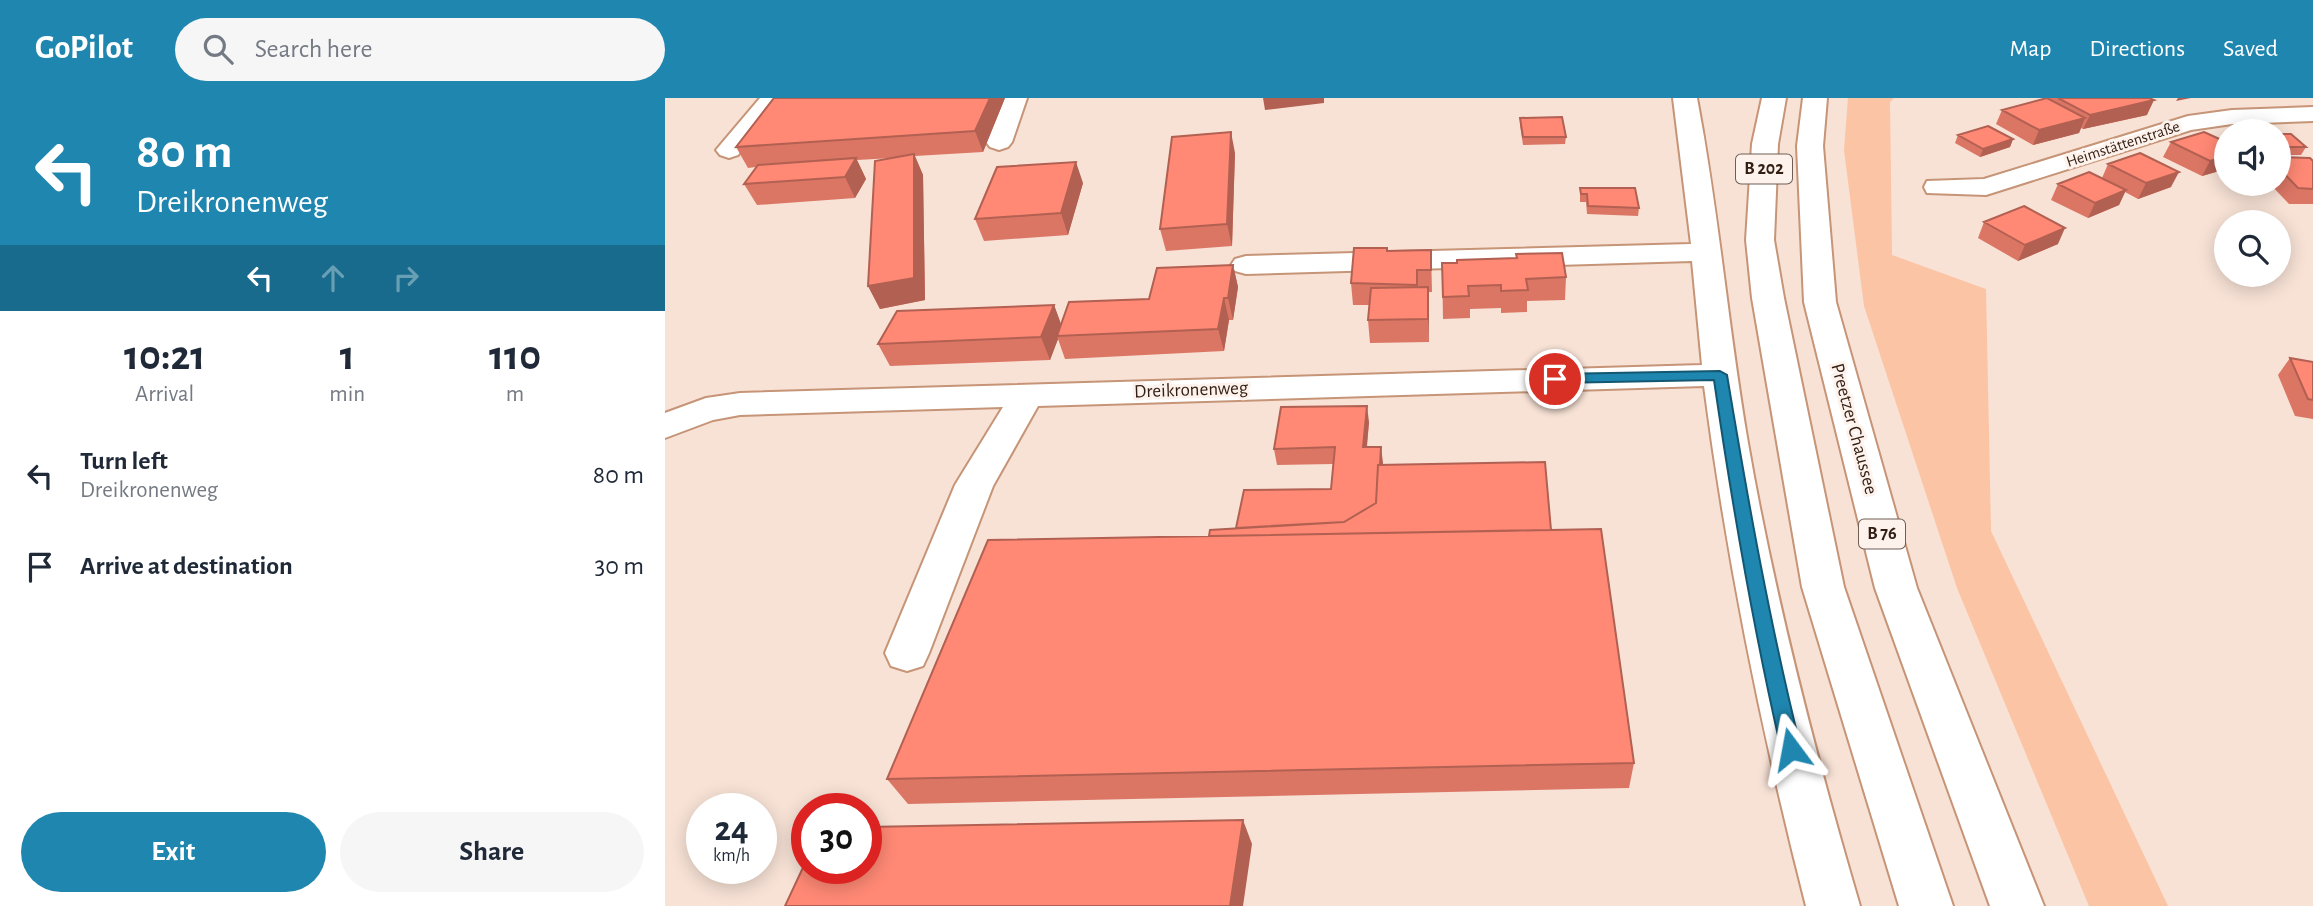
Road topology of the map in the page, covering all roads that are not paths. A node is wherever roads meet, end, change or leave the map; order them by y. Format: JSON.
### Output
{"nodes":[{"id":1,"x":774,"y":98,"type":"edge"},
{"id":2,"x":1015,"y":98,"type":"edge"},
{"id":3,"x":1685,"y":98,"type":"edge"},
{"id":4,"x":1774,"y":98,"type":"edge"},
{"id":5,"x":1815,"y":98,"type":"edge"},
{"id":6,"x":2307,"y":98,"type":"edge"},
{"id":7,"x":2313,"y":104,"type":"edge"},
{"id":8,"x":2313,"y":114,"type":"edge"},
{"id":9,"x":999,"y":142,"type":"dead end"},
{"id":10,"x":729,"y":150,"type":"dead end"},
{"id":11,"x":1937,"y":187,"type":"dead end"},
{"id":12,"x":1708,"y":252,"type":"junction"},
{"id":13,"x":1246,"y":265,"type":"dead end"},
{"id":14,"x":1720,"y":375,"type":"junction"},
{"id":15,"x":1024,"y":396,"type":"junction"},
{"id":16,"x":665,"y":426,"type":"edge"},
{"id":17,"x":907,"y":653,"type":"dead end"},
{"id":18,"x":1833,"y":906,"type":"edge"},
{"id":19,"x":1926,"y":906,"type":"edge"},
{"id":20,"x":2017,"y":906,"type":"edge"}],
"edges":[{"from":1,"to":10,"type":"main road"},
{"from":2,"to":9,"type":"main road"},
{"from":3,"to":12,"type":"main road"},
{"from":4,"to":19,"type":"main road","number":"B 202"},
{"from":5,"to":20,"type":"main road","name":"Preetzer Chaussee","number":"B 76"},
{"from":6,"to":7,"type":"main road"},
{"from":8,"to":11,"type":"main road","name":"Heimstättenstraße"},
{"from":12,"to":13,"type":"main road"},
{"from":12,"to":14,"type":"main road"},
{"from":14,"to":15,"type":"main road","name":"Dreikronenweg"},
{"from":14,"to":18,"type":"main road"},
{"from":15,"to":16,"type":"main road","name":"Dreikronenweg"},
{"from":15,"to":17,"type":"main road"}]}
